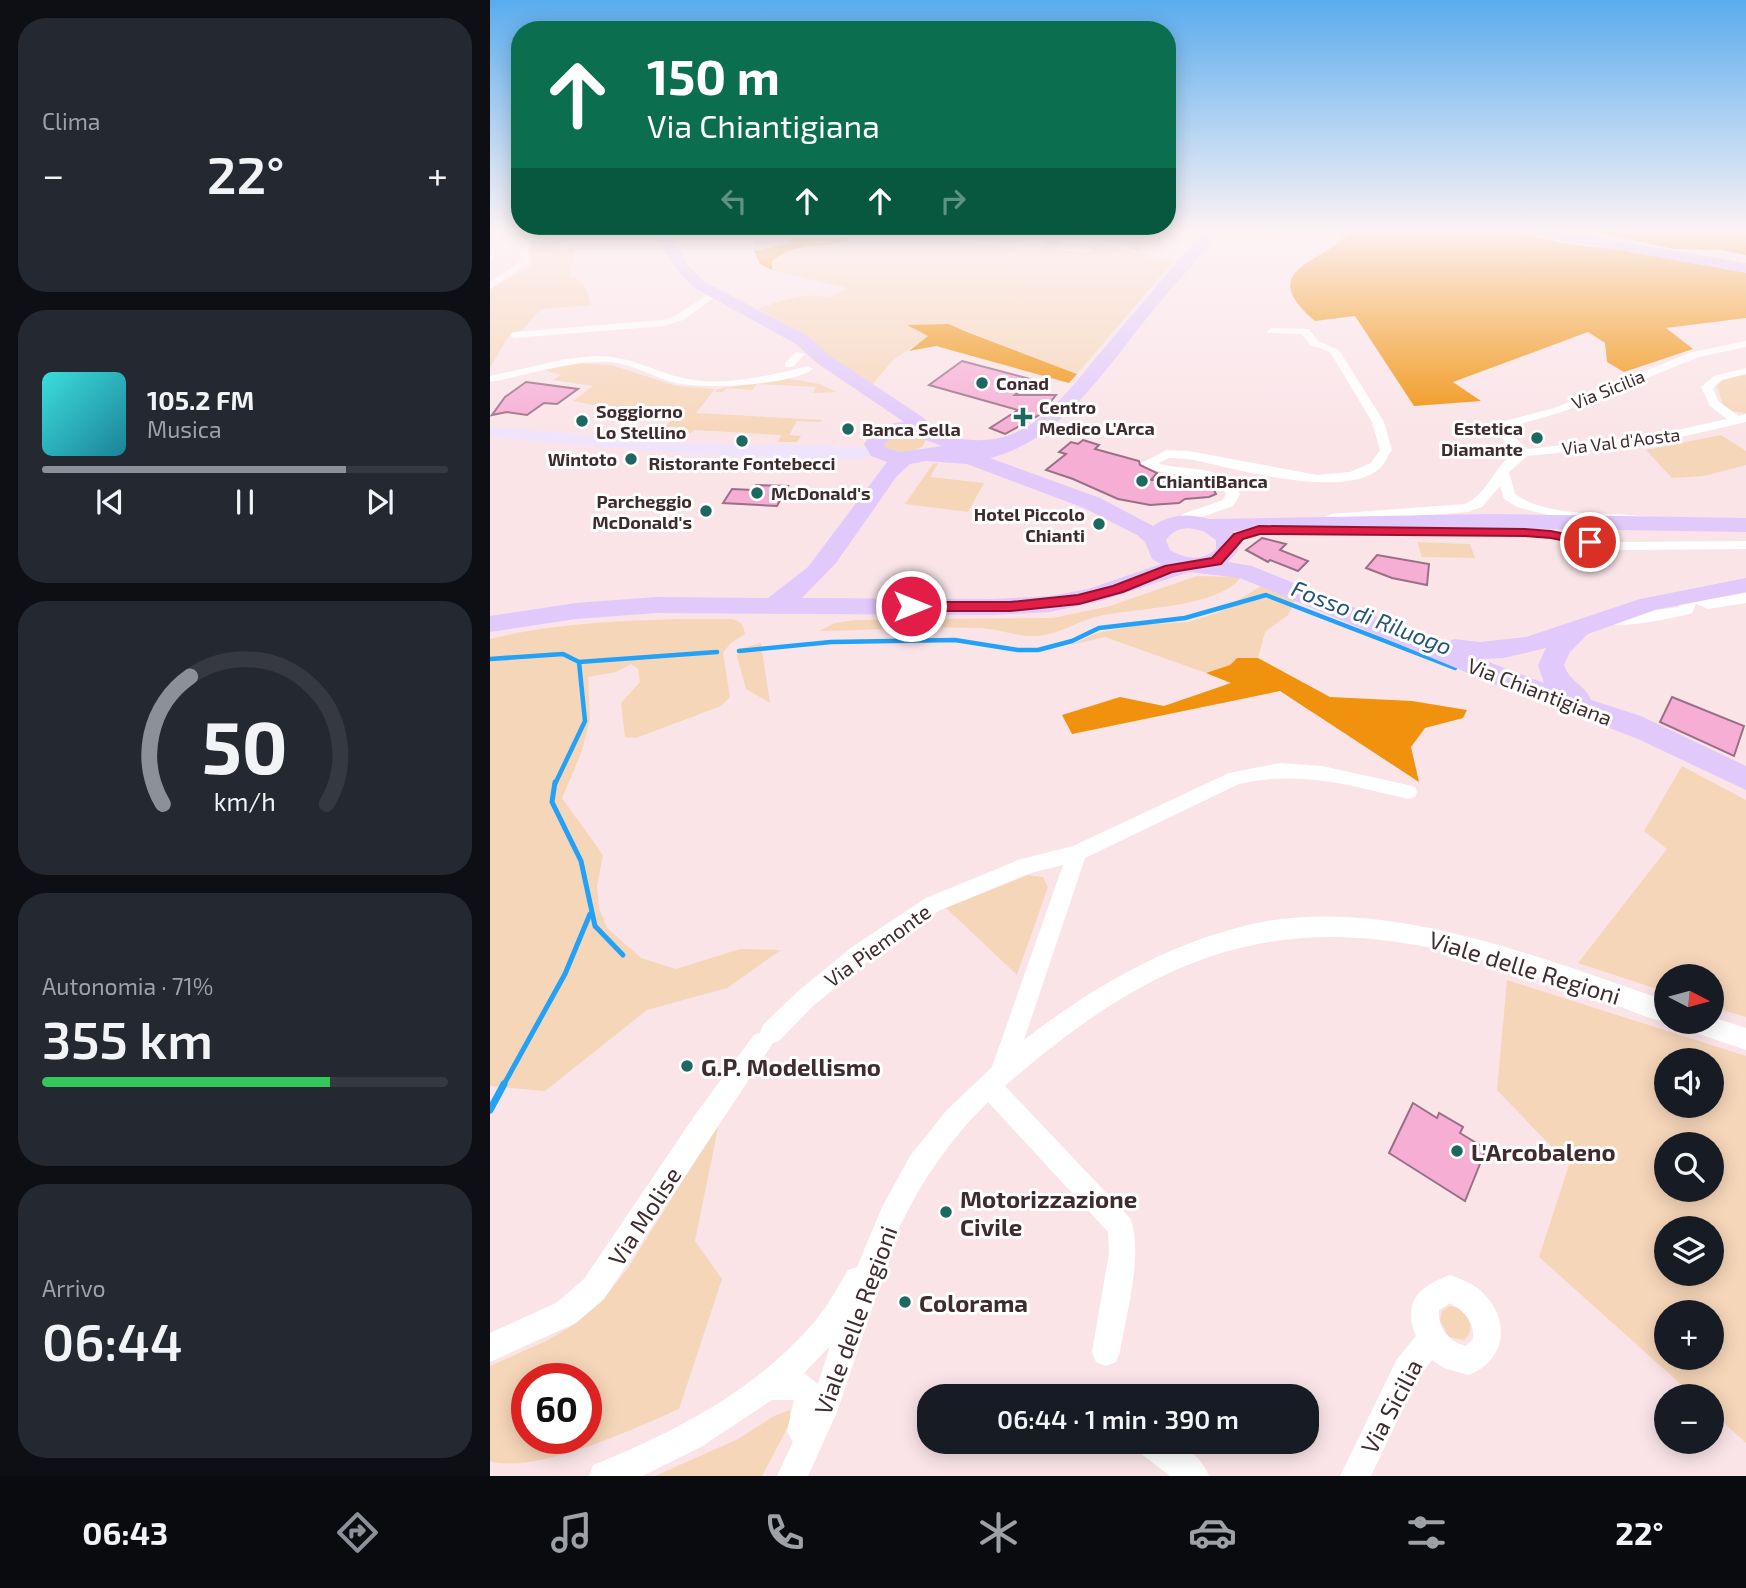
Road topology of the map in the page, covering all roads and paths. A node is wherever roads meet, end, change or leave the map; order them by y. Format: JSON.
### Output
{"nodes":[{"id":1,"x":711,"y":298,"type":"edge"},
{"id":2,"x":722,"y":298,"type":"edge"},
{"id":3,"x":1155,"y":298,"type":"edge"},
{"id":4,"x":1272,"y":331,"type":"dead end"},
{"id":5,"x":513,"y":335,"type":"dead end"},
{"id":6,"x":1746,"y":344,"type":"edge"},
{"id":7,"x":804,"y":362,"type":"junction"},
{"id":8,"x":1746,"y":371,"type":"edge"},
{"id":9,"x":756,"y":378,"type":"junction"},
{"id":10,"x":490,"y":379,"type":"edge"},
{"id":11,"x":1742,"y":419,"type":"edge"},
{"id":12,"x":925,"y":431,"type":"junction"},
{"id":13,"x":490,"y":432,"type":"edge"},
{"id":14,"x":894,"y":453,"type":"junction"},
{"id":15,"x":1524,"y":453,"type":"junction"},
{"id":16,"x":1189,"y":454,"type":"junction"},
{"id":17,"x":984,"y":455,"type":"junction"},
{"id":18,"x":1166,"y":468,"type":"junction"},
{"id":19,"x":1504,"y":474,"type":"junction"},
{"id":20,"x":1108,"y":510,"type":"junction"},
{"id":21,"x":1209,"y":520,"type":"junction"},
{"id":22,"x":1178,"y":523,"type":"junction"},
{"id":23,"x":1304,"y":523,"type":"junction"},
{"id":24,"x":1656,"y":523,"type":"junction"},
{"id":25,"x":1746,"y":525,"type":"edge"},
{"id":26,"x":1746,"y":545,"type":"edge"},
{"id":27,"x":1157,"y":547,"type":"junction"},
{"id":28,"x":1228,"y":548,"type":"junction"},
{"id":29,"x":1192,"y":565,"type":"junction"},
{"id":30,"x":1142,"y":578,"type":"junction"},
{"id":31,"x":811,"y":581,"type":"junction"},
{"id":32,"x":1746,"y":585,"type":"edge"},
{"id":33,"x":1683,"y":596,"type":"junction"},
{"id":34,"x":1746,"y":598,"type":"edge"},
{"id":35,"x":774,"y":605,"type":"junction"},
{"id":36,"x":814,"y":606,"type":"junction"},
{"id":37,"x":490,"y":624,"type":"edge"},
{"id":38,"x":1590,"y":624,"type":"junction"},
{"id":39,"x":1528,"y":646,"type":"junction"},
{"id":40,"x":1453,"y":648,"type":"junction"},
{"id":41,"x":1552,"y":660,"type":"junction"},
{"id":42,"x":1513,"y":679,"type":"junction"},
{"id":43,"x":1578,"y":699,"type":"junction"},
{"id":44,"x":1647,"y":731,"type":"junction"},
{"id":45,"x":1746,"y":779,"type":"edge"},
{"id":46,"x":1408,"y":792,"type":"dead end"},
{"id":47,"x":1077,"y":853,"type":"junction"},
{"id":48,"x":1654,"y":1008,"type":"edge"},
{"id":49,"x":1724,"y":1032,"type":"edge"},
{"id":50,"x":766,"y":1038,"type":"joint"},
{"id":51,"x":1746,"y":1039,"type":"edge"},
{"id":52,"x":995,"y":1079,"type":"junction"},
{"id":53,"x":871,"y":1260,"type":"junction"},
{"id":54,"x":1432,"y":1341,"type":"dead end"},
{"id":55,"x":490,"y":1348,"type":"edge"},
{"id":56,"x":1106,"y":1352,"type":"dead end"},
{"id":57,"x":766,"y":1387,"type":"junction"},
{"id":58,"x":1166,"y":1454,"type":"edge"},
{"id":59,"x":604,"y":1476,"type":"edge"},
{"id":60,"x":782,"y":1476,"type":"edge"},
{"id":61,"x":792,"y":1476,"type":"edge"},
{"id":62,"x":1194,"y":1476,"type":"edge"},
{"id":63,"x":1355,"y":1476,"type":"edge"}],
"edges":[{"from":1,"to":5,"type":"street"},
{"from":2,"to":7,"type":"main road"},
{"from":3,"to":17,"type":"main road"},
{"from":4,"to":16,"type":"street"},
{"from":6,"to":15,"type":"street","name":"Via Sicilia"},
{"from":7,"to":9,"type":"street"},
{"from":7,"to":9,"type":"street"},
{"from":7,"to":12,"type":"main road"},
{"from":7,"to":14,"type":"main road"},
{"from":8,"to":11,"type":"street"},
{"from":9,"to":10,"type":"street"},
{"from":11,"to":15,"type":"street","name":"Via Val d'Aosta"},
{"from":12,"to":14,"type":"main road"},
{"from":12,"to":14,"type":"main road"},
{"from":12,"to":17,"type":"main road"},
{"from":13,"to":14,"type":"main road"},
{"from":14,"to":17,"type":"main road"},
{"from":14,"to":31,"type":"main road"},
{"from":15,"to":19,"type":"street"},
{"from":16,"to":18,"type":"street"},
{"from":16,"to":18,"type":"street"},
{"from":17,"to":20,"type":"main road","name":"Via Chiantigiana"},
{"from":18,"to":21,"type":"street"},
{"from":19,"to":23,"type":"street"},
{"from":19,"to":24,"type":"street"},
{"from":20,"to":22,"type":"main road","name":"Via Chiantigiana"},
{"from":20,"to":27,"type":"main road","name":"Via Chiantigiana"},
{"from":21,"to":22,"type":"main road","name":"Via Chiantigiana"},
{"from":21,"to":23,"type":"main road"},
{"from":21,"to":28,"type":"main road","name":"Via Chiantigiana"},
{"from":22,"to":27,"type":"main road"},
{"from":23,"to":24,"type":"main road"},
{"from":24,"to":25,"type":"main road"},
{"from":26,"to":28,"type":"street"},
{"from":27,"to":29,"type":"main road","name":"Via Chiantigiana"},
{"from":27,"to":30,"type":"main road"},
{"from":28,"to":29,"type":"main road"},
{"from":28,"to":40,"type":"main road","name":"Via Chiantigiana"},
{"from":29,"to":30,"type":"main road"},
{"from":29,"to":42,"type":"main road","name":"Via Chiantigiana"},
{"from":30,"to":36,"type":"main road"},
{"from":31,"to":35,"type":"main road"},
{"from":31,"to":36,"type":"main road"},
{"from":32,"to":33,"type":"main road"},
{"from":33,"to":34,"type":"street"},
{"from":33,"to":38,"type":"main road"},
{"from":35,"to":36,"type":"main road"},
{"from":35,"to":37,"type":"main road"},
{"from":38,"to":39,"type":"main road"},
{"from":38,"to":41,"type":"main road"},
{"from":39,"to":40,"type":"main road"},
{"from":39,"to":42,"type":"main road"},
{"from":40,"to":42,"type":"main road","name":"Via Chiantigiana"},
{"from":41,"to":42,"type":"main road"},
{"from":41,"to":43,"type":"main road"},
{"from":42,"to":43,"type":"main road","name":"Via Chiantigiana"},
{"from":42,"to":44,"type":"main road","name":"Via Chiantigiana"},
{"from":43,"to":44,"type":"main road","name":"Via Chiantigiana"},
{"from":44,"to":45,"type":"main road","name":"Via Chiantigiana"},
{"from":46,"to":47,"type":"street","name":"Via Piemonte"},
{"from":47,"to":50,"type":"street","name":"Via Piemonte"},
{"from":47,"to":52,"type":"street"},
{"from":48,"to":52,"type":"street","name":"Viale delle Regioni"},
{"from":49,"to":51,"type":"street"},
{"from":50,"to":55,"type":"street","name":"Via Molise"},
{"from":52,"to":53,"type":"street","name":"Viale delle Regioni"},
{"from":52,"to":56,"type":"street"},
{"from":53,"to":57,"type":"street"},
{"from":53,"to":61,"type":"street","name":"Viale delle Regioni"},
{"from":54,"to":63,"type":"street","name":"Via Sicilia"},
{"from":57,"to":59,"type":"street"},
{"from":57,"to":60,"type":"street"},
{"from":58,"to":62,"type":"street"}]}
